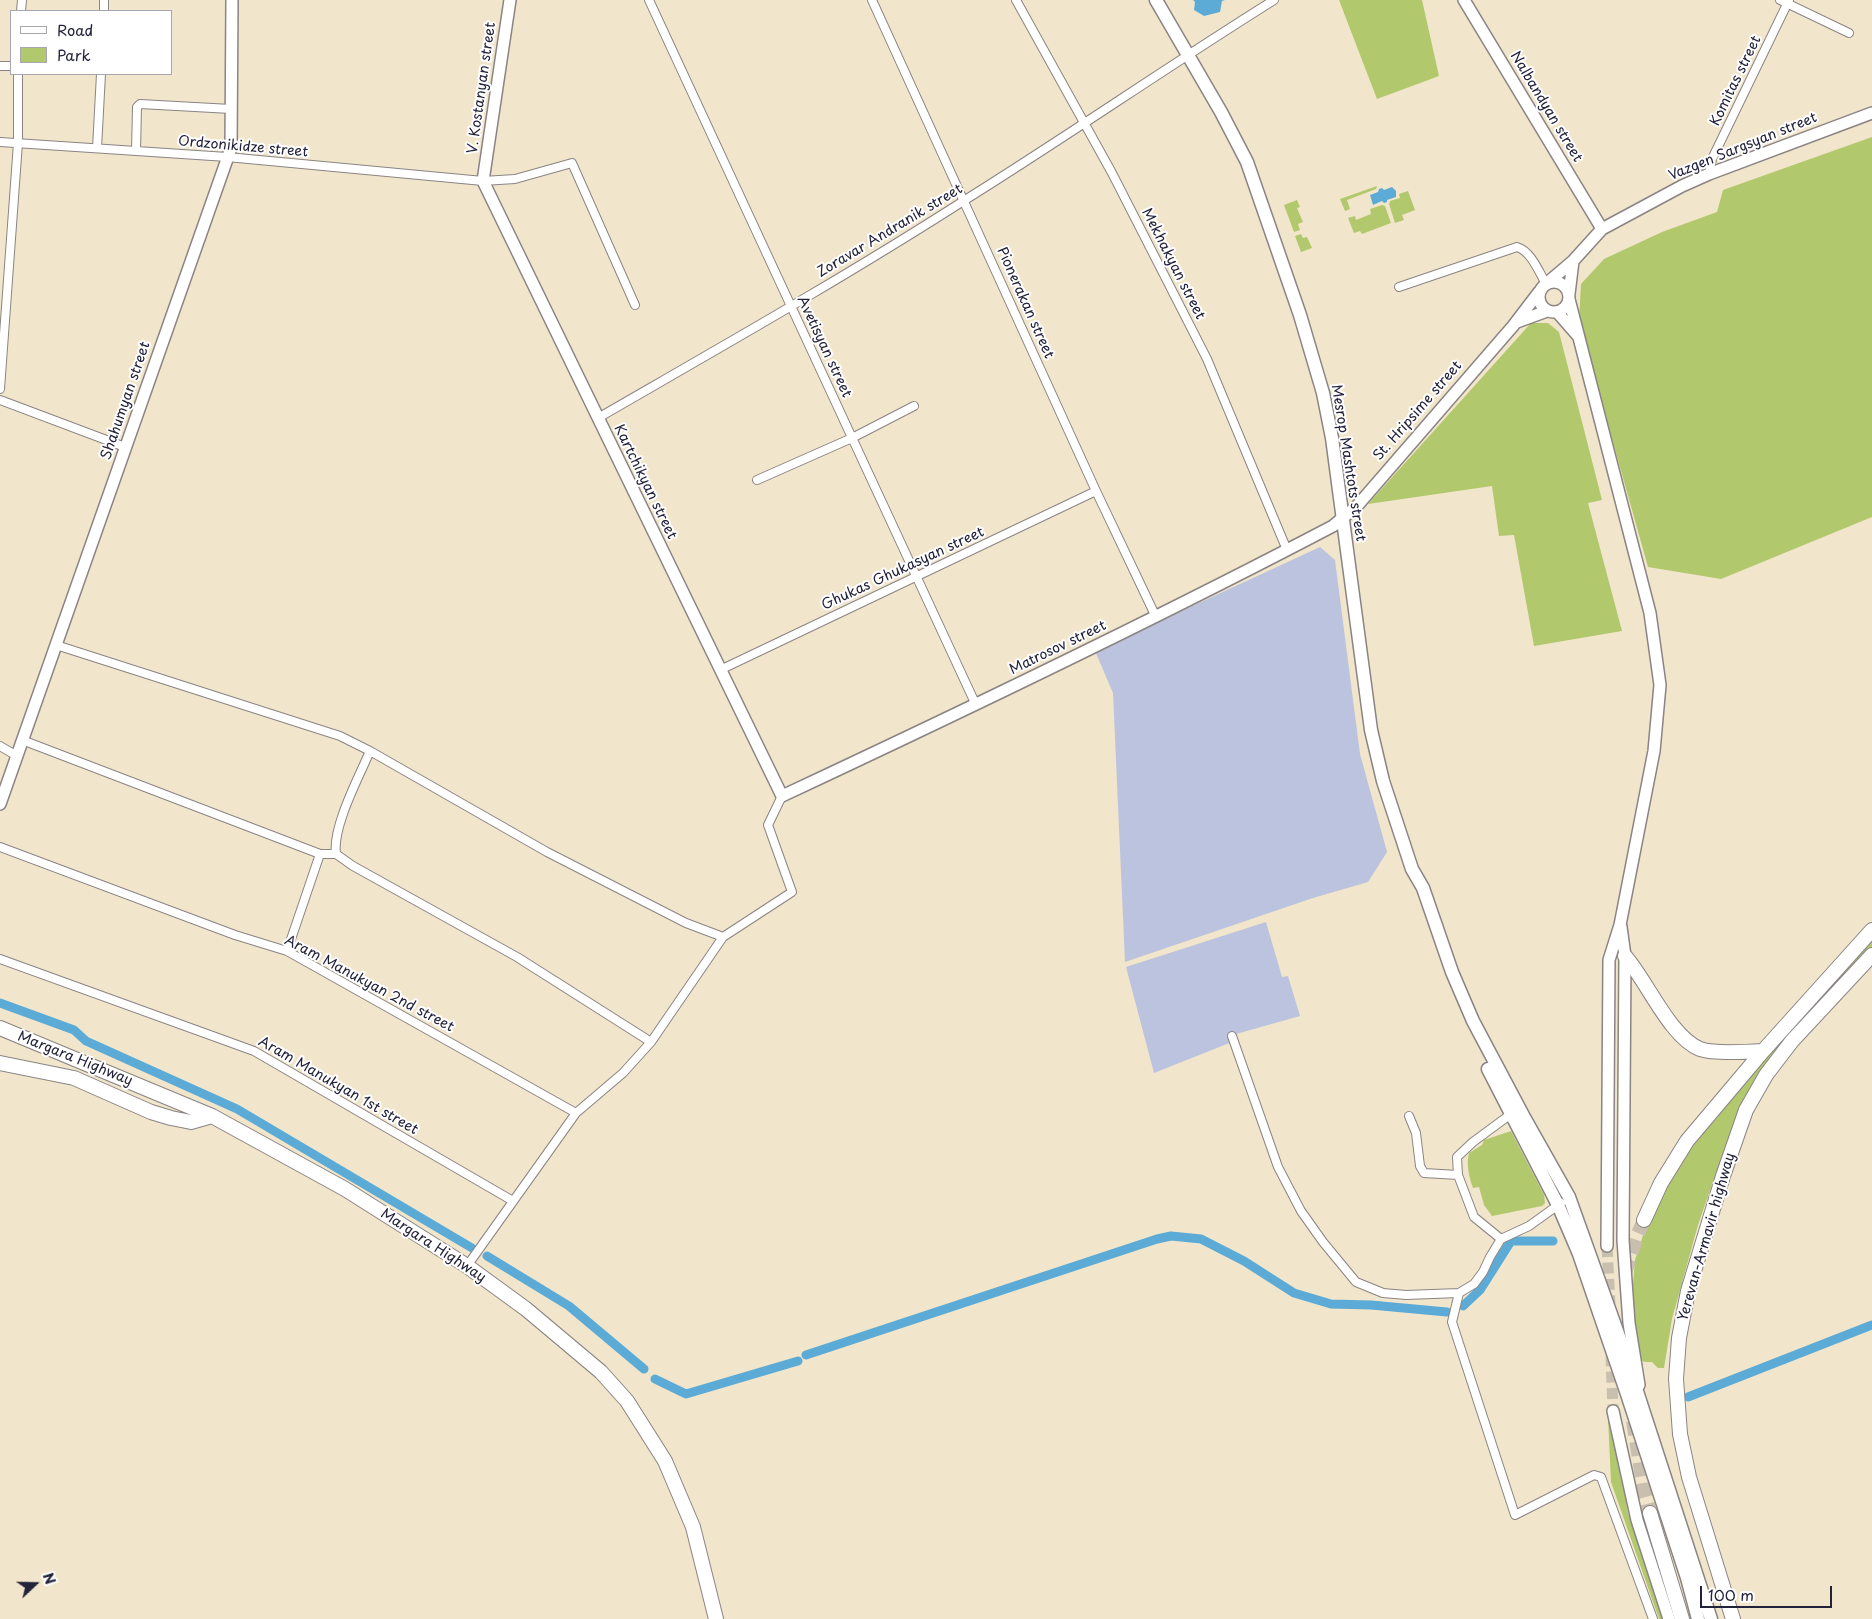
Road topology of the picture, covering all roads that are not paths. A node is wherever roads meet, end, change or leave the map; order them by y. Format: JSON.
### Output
{"nodes":[{"id":1,"x":232,"y":0,"type":"edge"},
{"id":2,"x":510,"y":0,"type":"edge"},
{"id":3,"x":649,"y":0,"type":"edge"},
{"id":4,"x":872,"y":0,"type":"edge"},
{"id":5,"x":1016,"y":0,"type":"edge"},
{"id":6,"x":1156,"y":0,"type":"edge"},
{"id":7,"x":1274,"y":0,"type":"edge"},
{"id":8,"x":1464,"y":0,"type":"edge"},
{"id":9,"x":1785,"y":1,"type":"edge"},
{"id":10,"x":1849,"y":34,"type":"dead end"},
{"id":11,"x":1188,"y":54,"type":"junction"},
{"id":12,"x":18,"y":75,"type":"edge"},
{"id":13,"x":100,"y":75,"type":"edge"},
{"id":14,"x":231,"y":109,"type":"junction"},
{"id":15,"x":1872,"y":113,"type":"edge"},
{"id":16,"x":1084,"y":123,"type":"junction"},
{"id":17,"x":0,"y":142,"type":"edge"},
{"id":18,"x":18,"y":143,"type":"junction"},
{"id":19,"x":97,"y":148,"type":"junction"},
{"id":20,"x":136,"y":151,"type":"junction"},
{"id":21,"x":227,"y":157,"type":"junction"},
{"id":22,"x":1709,"y":174,"type":"junction"},
{"id":23,"x":483,"y":181,"type":"junction"},
{"id":24,"x":965,"y":201,"type":"junction"},
{"id":25,"x":1602,"y":229,"type":"junction"},
{"id":26,"x":1573,"y":261,"type":"junction"},
{"id":27,"x":1399,"y":287,"type":"dead end"},
{"id":28,"x":1542,"y":288,"type":"junction"},
{"id":29,"x":1569,"y":297,"type":"junction"},
{"id":30,"x":635,"y":305,"type":"dead end"},
{"id":31,"x":791,"y":306,"type":"junction"},
{"id":32,"x":1552,"y":312,"type":"junction"},
{"id":33,"x":1515,"y":322,"type":"junction"},
{"id":34,"x":1581,"y":339,"type":"junction"},
{"id":35,"x":0,"y":389,"type":"edge"},
{"id":36,"x":0,"y":400,"type":"edge"},
{"id":37,"x":914,"y":406,"type":"dead end"},
{"id":38,"x":598,"y":418,"type":"junction"},
{"id":39,"x":852,"y":438,"type":"junction"},
{"id":40,"x":125,"y":447,"type":"junction"},
{"id":41,"x":758,"y":480,"type":"dead end"},
{"id":42,"x":1096,"y":491,"type":"junction"},
{"id":43,"x":1342,"y":518,"type":"junction"},
{"id":44,"x":1287,"y":550,"type":"junction"},
{"id":45,"x":916,"y":578,"type":"junction"},
{"id":46,"x":1156,"y":617,"type":"junction"},
{"id":47,"x":56,"y":644,"type":"junction"},
{"id":48,"x":720,"y":670,"type":"junction"},
{"id":49,"x":976,"y":705,"type":"junction"},
{"id":50,"x":22,"y":740,"type":"junction"},
{"id":51,"x":0,"y":746,"type":"edge"},
{"id":52,"x":370,"y":751,"type":"junction"},
{"id":53,"x":17,"y":756,"type":"junction"},
{"id":54,"x":782,"y":796,"type":"junction"},
{"id":55,"x":0,"y":804,"type":"edge"},
{"id":56,"x":0,"y":847,"type":"edge"},
{"id":57,"x":320,"y":854,"type":"junction"},
{"id":58,"x":336,"y":854,"type":"junction"},
{"id":59,"x":1412,"y":869,"type":"junction"},
{"id":60,"x":1620,"y":925,"type":"junction"},
{"id":61,"x":1872,"y":930,"type":"edge"},
{"id":62,"x":724,"y":937,"type":"junction"},
{"id":63,"x":287,"y":951,"type":"junction"},
{"id":64,"x":1872,"y":955,"type":"edge"},
{"id":65,"x":1625,"y":956,"type":"junction"},
{"id":66,"x":0,"y":959,"type":"edge"},
{"id":67,"x":0,"y":1028,"type":"edge"},
{"id":68,"x":1232,"y":1036,"type":"dead end"},
{"id":69,"x":652,"y":1042,"type":"junction"},
{"id":70,"x":1762,"y":1051,"type":"junction"},
{"id":71,"x":0,"y":1063,"type":"edge"},
{"id":72,"x":576,"y":1113,"type":"junction"},
{"id":73,"x":1511,"y":1114,"type":"junction"},
{"id":74,"x":212,"y":1116,"type":"junction"},
{"id":75,"x":1409,"y":1116,"type":"dead end"},
{"id":76,"x":1458,"y":1176,"type":"junction"},
{"id":77,"x":1569,"y":1197,"type":"junction"},
{"id":78,"x":513,"y":1201,"type":"junction"},
{"id":79,"x":1558,"y":1205,"type":"junction"},
{"id":80,"x":1644,"y":1220,"type":"tunnel mouth"},
{"id":81,"x":1502,"y":1239,"type":"junction"},
{"id":82,"x":1607,"y":1246,"type":"tunnel mouth"},
{"id":83,"x":467,"y":1266,"type":"junction"},
{"id":84,"x":1459,"y":1293,"type":"junction"},
{"id":85,"x":1643,"y":1410,"type":"junction"},
{"id":86,"x":1613,"y":1411,"type":"tunnel mouth"},
{"id":87,"x":1650,"y":1513,"type":"tunnel mouth"},
{"id":88,"x":716,"y":1619,"type":"edge"},
{"id":89,"x":1653,"y":1619,"type":"edge"},
{"id":90,"x":1669,"y":1619,"type":"edge"},
{"id":91,"x":1682,"y":1619,"type":"edge"},
{"id":92,"x":1698,"y":1619,"type":"edge"},
{"id":93,"x":1711,"y":1619,"type":"edge"},
{"id":94,"x":1733,"y":1619,"type":"edge"}],
"edges":[{"from":1,"to":14,"type":"street","name":"Shahumyan street"},
{"from":2,"to":23,"type":"street","name":"V. Kostanyan street"},
{"from":3,"to":31,"type":"street","name":"Avetisyan street"},
{"from":4,"to":24,"type":"street","name":"Pionerakan street"},
{"from":5,"to":16,"type":"street","name":"Mekhakyan street"},
{"from":6,"to":11,"type":"main road","name":"Mesrop Mashtots street"},
{"from":7,"to":11,"type":"street","name":"Zoravar Andranik street"},
{"from":8,"to":25,"type":"street","name":"Nalbandyan street"},
{"from":9,"to":10,"type":"street"},
{"from":9,"to":22,"type":"street","name":"Komitas street"},
{"from":11,"to":16,"type":"street","name":"Zoravar Andranik street"},
{"from":11,"to":43,"type":"main road","name":"Mesrop Mashtots street"},
{"from":12,"to":18,"type":"street"},
{"from":13,"to":19,"type":"street"},
{"from":14,"to":20,"type":"street"},
{"from":14,"to":21,"type":"street","name":"Shahumyan street"},
{"from":15,"to":22,"type":"street","name":"Vazgen Sargsyan street"},
{"from":16,"to":24,"type":"street","name":"Zoravar Andranik street"},
{"from":16,"to":44,"type":"street","name":"Mekhakyan street"},
{"from":17,"to":18,"type":"street","name":"Ordzonikidze street"},
{"from":18,"to":19,"type":"street","name":"Ordzonikidze street"},
{"from":18,"to":35,"type":"street"},
{"from":19,"to":20,"type":"street","name":"Ordzonikidze street"},
{"from":20,"to":21,"type":"street","name":"Ordzonikidze street"},
{"from":21,"to":23,"type":"street","name":"Ordzonikidze street"},
{"from":21,"to":40,"type":"street","name":"Shahumyan street"},
{"from":22,"to":25,"type":"street","name":"Vazgen Sargsyan street"},
{"from":23,"to":30,"type":"street","name":"Ordzonikidze street"},
{"from":23,"to":38,"type":"street","name":"Kartchikyan street"},
{"from":24,"to":31,"type":"street","name":"Zoravar Andranik street"},
{"from":24,"to":42,"type":"street","name":"Pionerakan street"},
{"from":25,"to":26,"type":"street","name":"Vazgen Sargsyan street"},
{"from":26,"to":28,"type":"street","name":"Vazgen Sargsyan street"},
{"from":26,"to":29,"type":"street"},
{"from":27,"to":28,"type":"street"},
{"from":28,"to":29,"type":"street"},
{"from":28,"to":32,"type":"street"},
{"from":28,"to":33,"type":"street","name":"St. Hripsime street"},
{"from":29,"to":32,"type":"street"},
{"from":29,"to":34,"type":"street"},
{"from":31,"to":38,"type":"street","name":"Zoravar Andranik street"},
{"from":31,"to":39,"type":"street","name":"Avetisyan street"},
{"from":32,"to":33,"type":"street"},
{"from":32,"to":34,"type":"street"},
{"from":33,"to":43,"type":"street","name":"St. Hripsime street"},
{"from":34,"to":60,"type":"street"},
{"from":36,"to":40,"type":"street"},
{"from":37,"to":39,"type":"street"},
{"from":38,"to":48,"type":"street","name":"Kartchikyan street"},
{"from":39,"to":41,"type":"street"},
{"from":39,"to":45,"type":"street","name":"Avetisyan street"},
{"from":40,"to":47,"type":"street","name":"Shahumyan street"},
{"from":42,"to":45,"type":"street","name":"Ghukas Ghukasyan street"},
{"from":42,"to":46,"type":"street","name":"Pionerakan street"},
{"from":43,"to":44,"type":"street","name":"Matrosov street"},
{"from":43,"to":59,"type":"main road","name":"Mesrop Mashtots street"},
{"from":44,"to":46,"type":"street","name":"Matrosov street"},
{"from":45,"to":48,"type":"street","name":"Ghukas Ghukasyan street"},
{"from":45,"to":49,"type":"street","name":"Avetisyan street"},
{"from":46,"to":49,"type":"street","name":"Matrosov street"},
{"from":47,"to":50,"type":"street","name":"Shahumyan street"},
{"from":47,"to":52,"type":"street"},
{"from":48,"to":54,"type":"street","name":"Kartchikyan street"},
{"from":49,"to":54,"type":"street","name":"Matrosov street"},
{"from":50,"to":53,"type":"street","name":"Shahumyan street"},
{"from":50,"to":57,"type":"street"},
{"from":51,"to":53,"type":"street"},
{"from":52,"to":58,"type":"street"},
{"from":52,"to":62,"type":"street"},
{"from":53,"to":55,"type":"street","name":"Shahumyan street"},
{"from":54,"to":62,"type":"street"},
{"from":56,"to":63,"type":"street","name":"Aram Manukyan 2nd street"},
{"from":57,"to":58,"type":"street"},
{"from":57,"to":63,"type":"street"},
{"from":58,"to":69,"type":"street"},
{"from":59,"to":73,"type":"main road"},
{"from":59,"to":77,"type":"main road"},
{"from":60,"to":65,"type":"street"},
{"from":60,"to":82,"type":"street"},
{"from":61,"to":70,"type":"highway"},
{"from":62,"to":69,"type":"street"},
{"from":63,"to":72,"type":"street","name":"Aram Manukyan 2nd street"},
{"from":64,"to":94,"type":"highway","name":"Yerevan-Armavir highway"},
{"from":65,"to":70,"type":"highway"},
{"from":65,"to":85,"type":"street"},
{"from":66,"to":78,"type":"street","name":"Aram Manukyan 1st street"},
{"from":67,"to":74,"type":"highway","name":"Margara Highway"},
{"from":68,"to":84,"type":"street"},
{"from":69,"to":72,"type":"street"},
{"from":70,"to":80,"type":"highway"},
{"from":71,"to":74,"type":"highway"},
{"from":72,"to":78,"type":"street"},
{"from":73,"to":76,"type":"street"},
{"from":73,"to":79,"type":"main road"},
{"from":74,"to":83,"type":"highway","name":"Margara Highway"},
{"from":75,"to":76,"type":"street"},
{"from":76,"to":81,"type":"street"},
{"from":77,"to":79,"type":"street"},
{"from":77,"to":85,"type":"main road"},
{"from":78,"to":83,"type":"street"},
{"from":79,"to":81,"type":"street"},
{"from":79,"to":92,"type":"main road"},
{"from":81,"to":84,"type":"street"},
{"from":83,"to":88,"type":"highway","name":"Margara Highway"},
{"from":84,"to":89,"type":"street"},
{"from":85,"to":93,"type":"main road"},
{"from":86,"to":90,"type":"street"},
{"from":87,"to":91,"type":"highway"}]}
